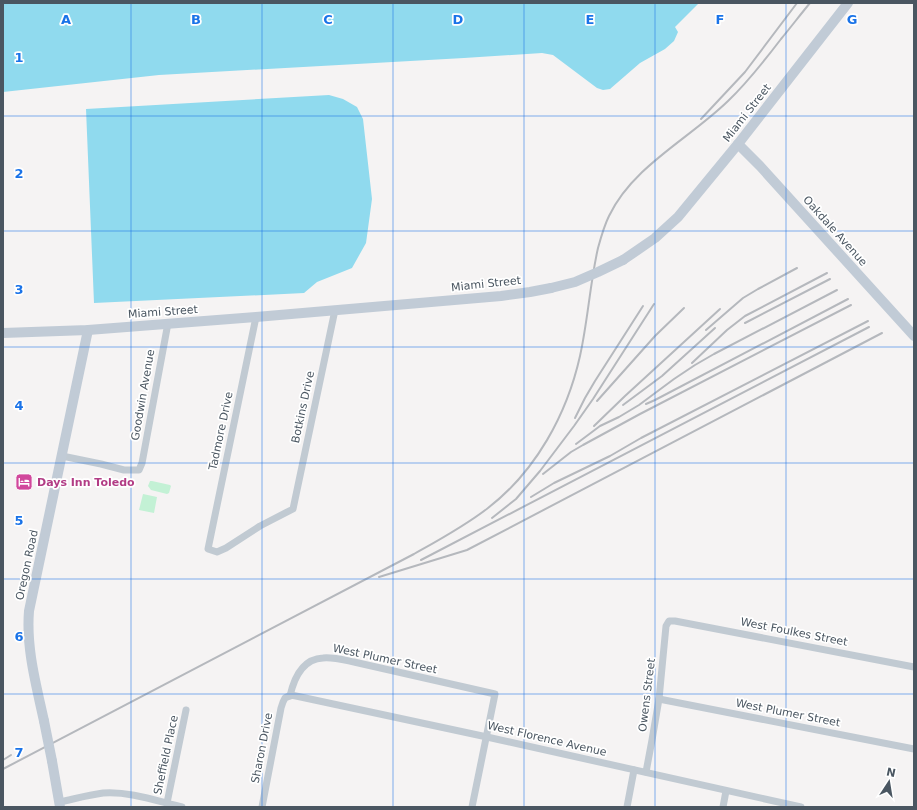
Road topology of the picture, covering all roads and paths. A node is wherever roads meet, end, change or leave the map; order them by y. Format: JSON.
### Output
{"nodes":[{"id":1,"x":848,"y":3,"type":"edge"},
{"id":2,"x":738,"y":144,"type":"junction"},
{"id":3,"x":335,"y":310,"type":"junction"},
{"id":4,"x":256,"y":317,"type":"junction"},
{"id":5,"x":168,"y":323,"type":"junction"},
{"id":6,"x":88,"y":330,"type":"junction"},
{"id":7,"x":3,"y":333,"type":"edge"},
{"id":8,"x":914,"y":336,"type":"edge"},
{"id":9,"x":62,"y":456,"type":"junction"},
{"id":10,"x":208,"y":549,"type":"joint"},
{"id":11,"x":669,"y":621,"type":"joint"},
{"id":12,"x":914,"y":667,"type":"edge"},
{"id":13,"x":289,"y":696,"type":"junction"},
{"id":14,"x":659,"y":699,"type":"junction"},
{"id":15,"x":186,"y":710,"type":"dead end"},
{"id":16,"x":487,"y":737,"type":"junction"},
{"id":17,"x":914,"y":749,"type":"edge"},
{"id":18,"x":634,"y":770,"type":"junction"},
{"id":19,"x":646,"y":772,"type":"junction"},
{"id":20,"x":726,"y":790,"type":"junction"},
{"id":21,"x":167,"y":803,"type":"junction"},
{"id":22,"x":159,"y":804,"type":"edge"},
{"id":23,"x":60,"y":805,"type":"edge"},
{"id":24,"x":182,"y":807,"type":"edge"},
{"id":25,"x":262,"y":807,"type":"edge"},
{"id":26,"x":472,"y":807,"type":"edge"},
{"id":27,"x":627,"y":807,"type":"edge"},
{"id":28,"x":723,"y":807,"type":"edge"},
{"id":29,"x":801,"y":807,"type":"edge"}],
"edges":[{"from":1,"to":2,"type":"main road","name":"Miami Street"},
{"from":2,"to":3,"type":"main road","name":"Miami Street","bridge":true},
{"from":2,"to":8,"type":"main road","name":"Oakdale Avenue"},
{"from":3,"to":4,"type":"main road","name":"Miami Street"},
{"from":3,"to":10,"type":"street","name":"Botkins Drive"},
{"from":4,"to":5,"type":"main road","name":"Miami Street"},
{"from":4,"to":10,"type":"street","name":"Tadmore Drive"},
{"from":5,"to":6,"type":"main road","name":"Miami Street"},
{"from":5,"to":9,"type":"street","name":"Goodwin Avenue"},
{"from":6,"to":7,"type":"main road","name":"Miami Street"},
{"from":6,"to":9,"type":"main road","name":"Oregon Road"},
{"from":9,"to":23,"type":"main road","name":"Oregon Road","bridge":true},
{"from":11,"to":12,"type":"street","name":"West Foulkes Street"},
{"from":11,"to":14,"type":"street","name":"Owens Street"},
{"from":13,"to":16,"type":"street","name":"West Florence Avenue"},
{"from":13,"to":16,"type":"street","name":"West Plumer Street"},
{"from":13,"to":25,"type":"street","name":"Sharon Drive"},
{"from":14,"to":17,"type":"street","name":"West Plumer Street"},
{"from":14,"to":19,"type":"street","name":"Owens Street"},
{"from":15,"to":21,"type":"street","name":"Sheffield Place"},
{"from":16,"to":18,"type":"street","name":"West Florence Avenue"},
{"from":16,"to":26,"type":"street"},
{"from":18,"to":19,"type":"street","name":"West Florence Avenue"},
{"from":18,"to":27,"type":"street"},
{"from":19,"to":20,"type":"street","name":"West Florence Avenue"},
{"from":20,"to":28,"type":"street"},
{"from":20,"to":29,"type":"street","name":"West Florence Avenue"},
{"from":21,"to":22,"type":"street"},
{"from":21,"to":24,"type":"street"},
{"from":22,"to":23,"type":"street"}]}
